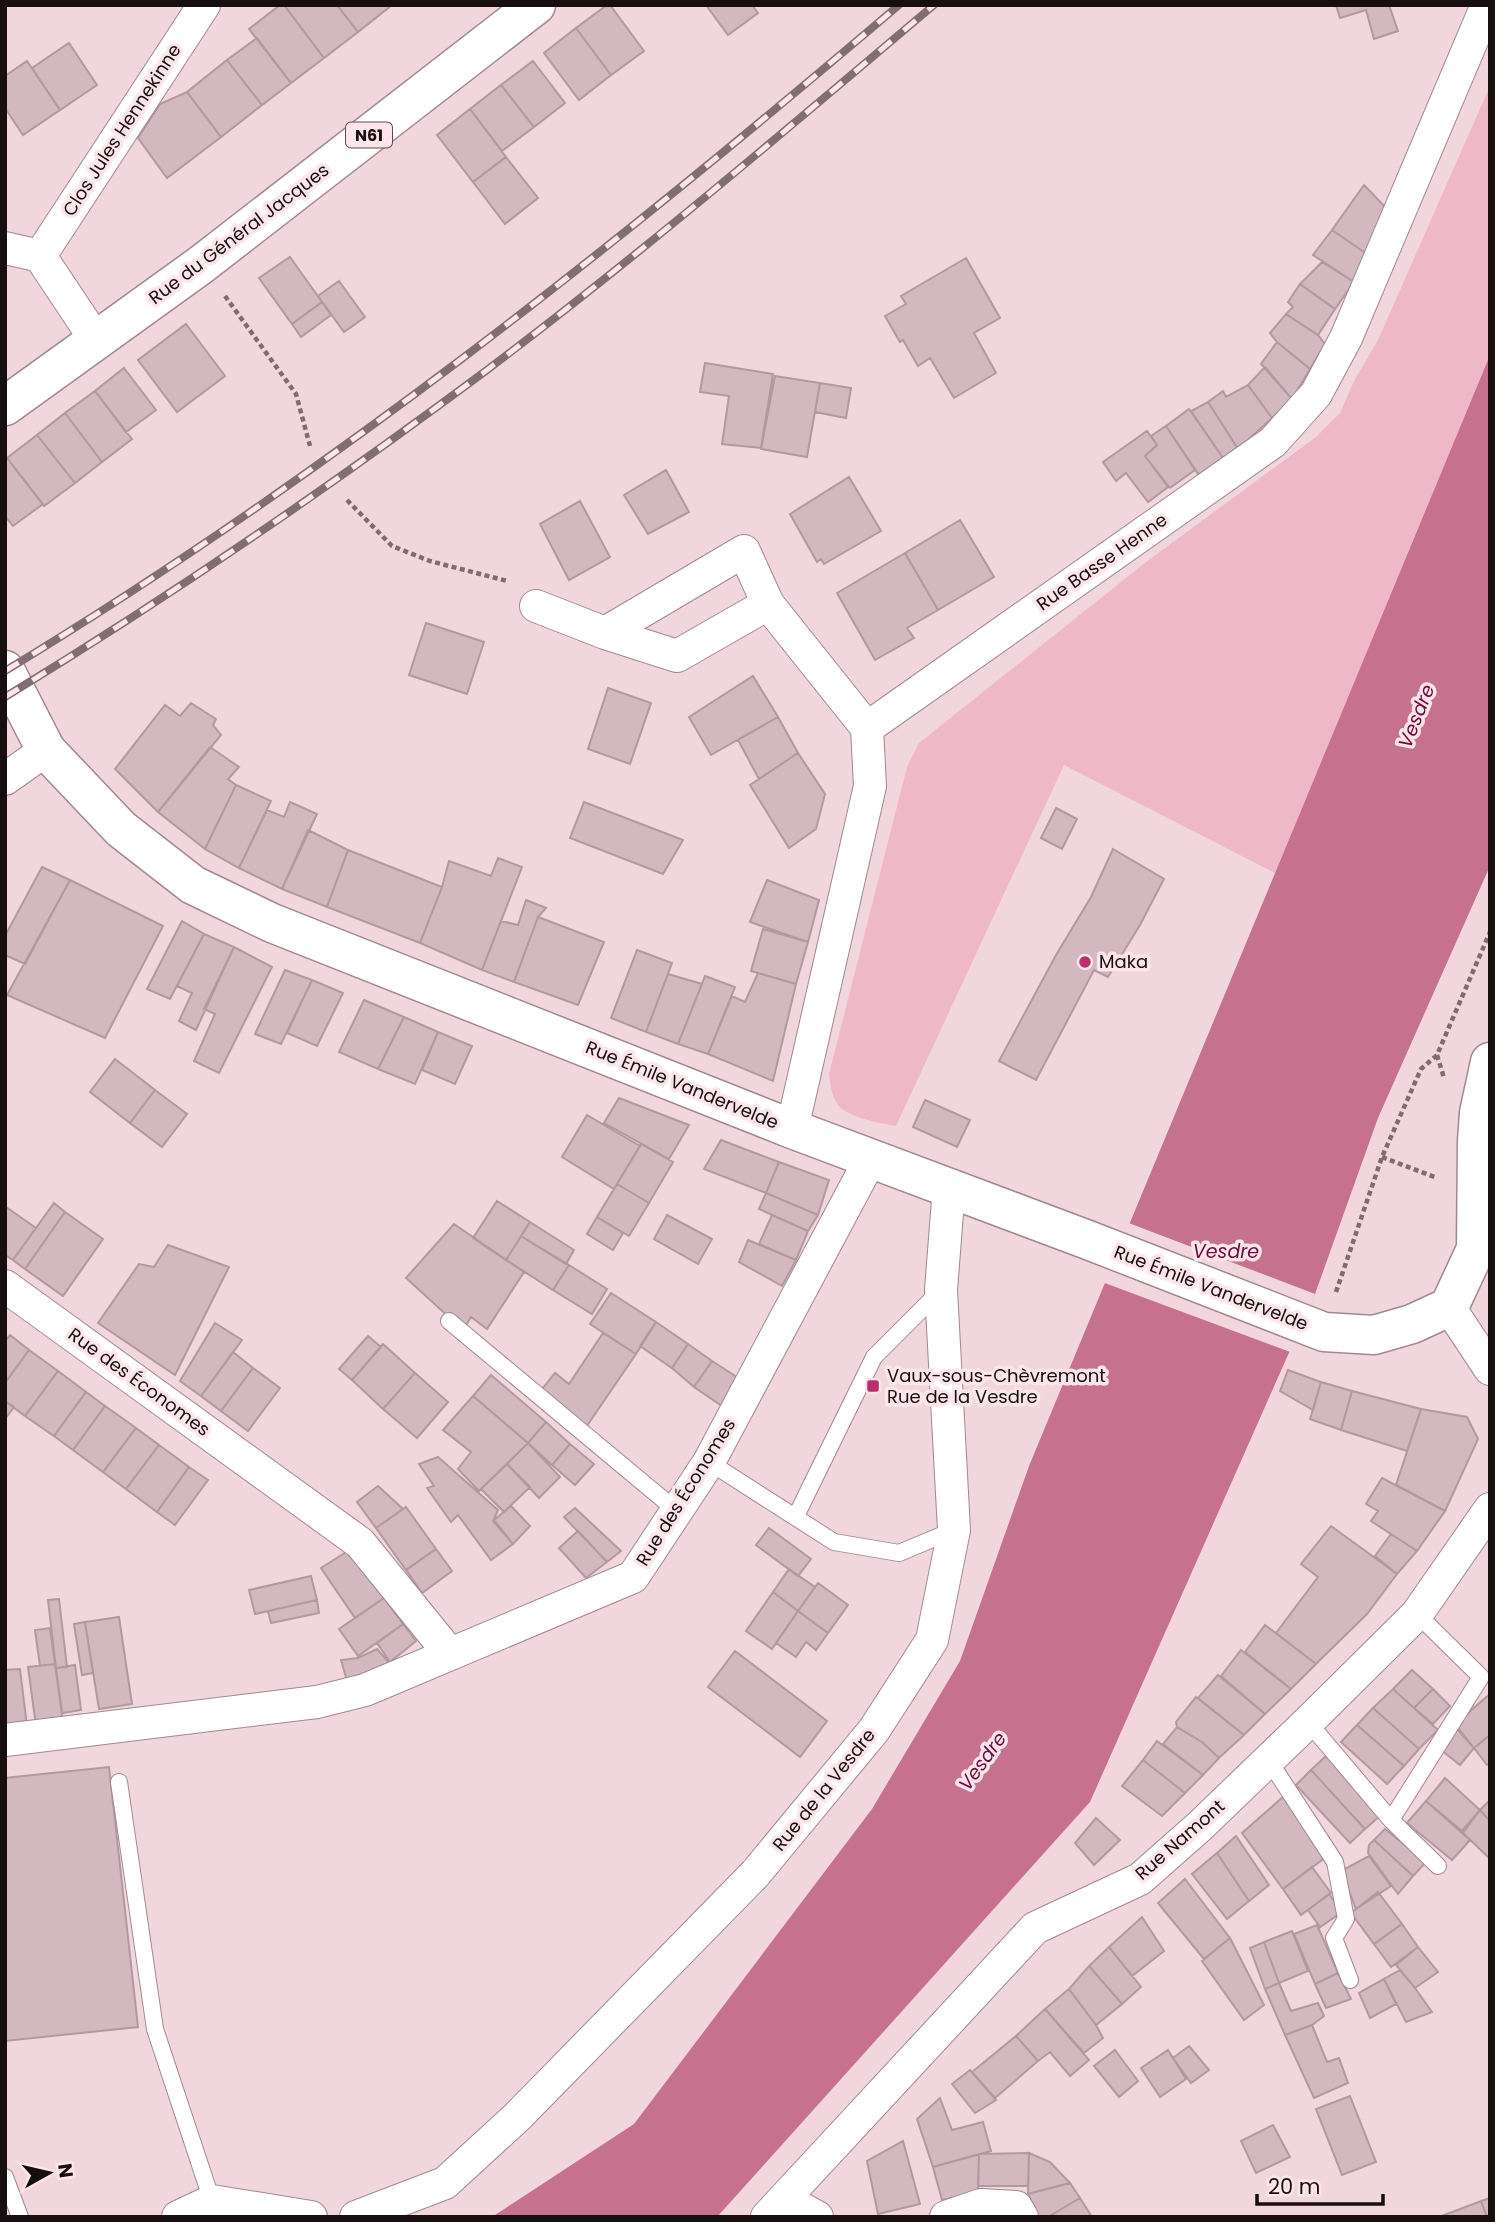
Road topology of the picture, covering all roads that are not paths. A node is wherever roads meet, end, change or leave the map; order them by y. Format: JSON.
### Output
{"nodes":[{"id":1,"x":204,"y":5,"type":"edge"},
{"id":2,"x":536,"y":5,"type":"edge"},
{"id":3,"x":1487,"y":5,"type":"edge"},
{"id":4,"x":5,"y":248,"type":"edge"},
{"id":5,"x":40,"y":256,"type":"junction"},
{"id":6,"x":96,"y":340,"type":"junction"},
{"id":7,"x":5,"y":407,"type":"edge"},
{"id":8,"x":768,"y":604,"type":"junction"},
{"id":9,"x":536,"y":606,"type":"road end"},
{"id":10,"x":606,"y":634,"type":"junction"},
{"id":11,"x":5,"y":670,"type":"edge"},
{"id":12,"x":867,"y":728,"type":"junction"},
{"id":13,"x":46,"y":750,"type":"junction"},
{"id":14,"x":5,"y":779,"type":"edge"},
{"id":15,"x":1490,"y":1062,"type":"edge"},
{"id":16,"x":1485,"y":1115,"type":"edge"},
{"id":17,"x":792,"y":1129,"type":"junction"},
{"id":18,"x":871,"y":1158,"type":"junction"},
{"id":19,"x":949,"y":1187,"type":"junction"},
{"id":20,"x":5,"y":1286,"type":"edge"},
{"id":21,"x":941,"y":1290,"type":"junction"},
{"id":22,"x":1449,"y":1307,"type":"junction"},
{"id":23,"x":449,"y":1321,"type":"dead end"},
{"id":24,"x":1490,"y":1369,"type":"edge"},
{"id":25,"x":709,"y":1462,"type":"junction"},
{"id":26,"x":1490,"y":1509,"type":"edge"},
{"id":27,"x":677,"y":1511,"type":"junction"},
{"id":28,"x":796,"y":1516,"type":"junction"},
{"id":29,"x":954,"y":1530,"type":"junction"},
{"id":30,"x":1417,"y":1614,"type":"junction"},
{"id":31,"x":450,"y":1654,"type":"junction"},
{"id":32,"x":1308,"y":1721,"type":"junction"},
{"id":33,"x":5,"y":1740,"type":"edge"},
{"id":34,"x":1268,"y":1759,"type":"junction"},
{"id":35,"x":119,"y":1783,"type":"dead end"},
{"id":36,"x":1391,"y":1820,"type":"junction"},
{"id":37,"x":1438,"y":1866,"type":"dead end"},
{"id":38,"x":1350,"y":1980,"type":"dead end"},
{"id":39,"x":5,"y":2177,"type":"edge"},
{"id":40,"x":212,"y":2201,"type":"junction"},
{"id":41,"x":776,"y":2208,"type":"edge"},
{"id":42,"x":20,"y":2217,"type":"edge"},
{"id":43,"x":178,"y":2217,"type":"edge"},
{"id":44,"x":311,"y":2217,"type":"edge"},
{"id":45,"x":356,"y":2217,"type":"edge"},
{"id":46,"x":817,"y":2217,"type":"edge"},
{"id":47,"x":946,"y":2217,"type":"edge"},
{"id":48,"x":1022,"y":2217,"type":"edge"}],
"edges":[{"from":1,"to":5,"type":"street","name":"Clos Jules Hennekinne"},
{"from":2,"to":6,"type":"main road","name":"Rue du Général Jacques","number":"N61"},
{"from":3,"to":12,"type":"street","name":"Rue Basse Henne"},
{"from":4,"to":5,"type":"street"},
{"from":5,"to":6,"type":"street"},
{"from":6,"to":7,"type":"main road","name":"Rue du Général Jacques","number":"N61"},
{"from":8,"to":10,"type":"street"},
{"from":8,"to":10,"type":"street"},
{"from":8,"to":12,"type":"street"},
{"from":9,"to":10,"type":"street"},
{"from":11,"to":13,"type":"main road","name":"Rue Émile Vandervelde"},
{"from":12,"to":17,"type":"street"},
{"from":13,"to":14,"type":"street"},
{"from":13,"to":17,"type":"main road","name":"Rue Émile Vandervelde"},
{"from":15,"to":16,"type":"main road"},
{"from":16,"to":22,"type":"main road"},
{"from":17,"to":18,"type":"main road","name":"Rue Émile Vandervelde"},
{"from":18,"to":19,"type":"main road","name":"Rue Émile Vandervelde"},
{"from":18,"to":25,"type":"street","name":"Rue des Économes"},
{"from":19,"to":21,"type":"street","name":"Rue de la Vesdre"},
{"from":19,"to":22,"type":"main road","name":"Rue Émile Vandervelde"},
{"from":20,"to":31,"type":"street","name":"Rue des Économes"},
{"from":21,"to":28,"type":"lane"},
{"from":21,"to":29,"type":"street","name":"Rue de la Vesdre"},
{"from":22,"to":24,"type":"street"},
{"from":23,"to":27,"type":"lane"},
{"from":25,"to":27,"type":"street","name":"Rue des Économes"},
{"from":25,"to":28,"type":"lane"},
{"from":26,"to":30,"type":"street","name":"Rue Namont"},
{"from":27,"to":31,"type":"street","name":"Rue des Économes"},
{"from":28,"to":29,"type":"lane"},
{"from":29,"to":45,"type":"street","name":"Rue de la Vesdre"},
{"from":30,"to":32,"type":"street","name":"Rue Namont"},
{"from":30,"to":36,"type":"lane"},
{"from":31,"to":33,"type":"street","name":"Rue des Économes"},
{"from":32,"to":34,"type":"street","name":"Rue Namont"},
{"from":32,"to":36,"type":"lane"},
{"from":34,"to":38,"type":"lane"},
{"from":34,"to":41,"type":"street","name":"Rue Namont"},
{"from":35,"to":40,"type":"lane"},
{"from":36,"to":37,"type":"lane"},
{"from":39,"to":42,"type":"lane"},
{"from":40,"to":43,"type":"street"},
{"from":40,"to":44,"type":"street"},
{"from":41,"to":46,"type":"street","name":"Rue Namont"},
{"from":47,"to":48,"type":"street"}]}
